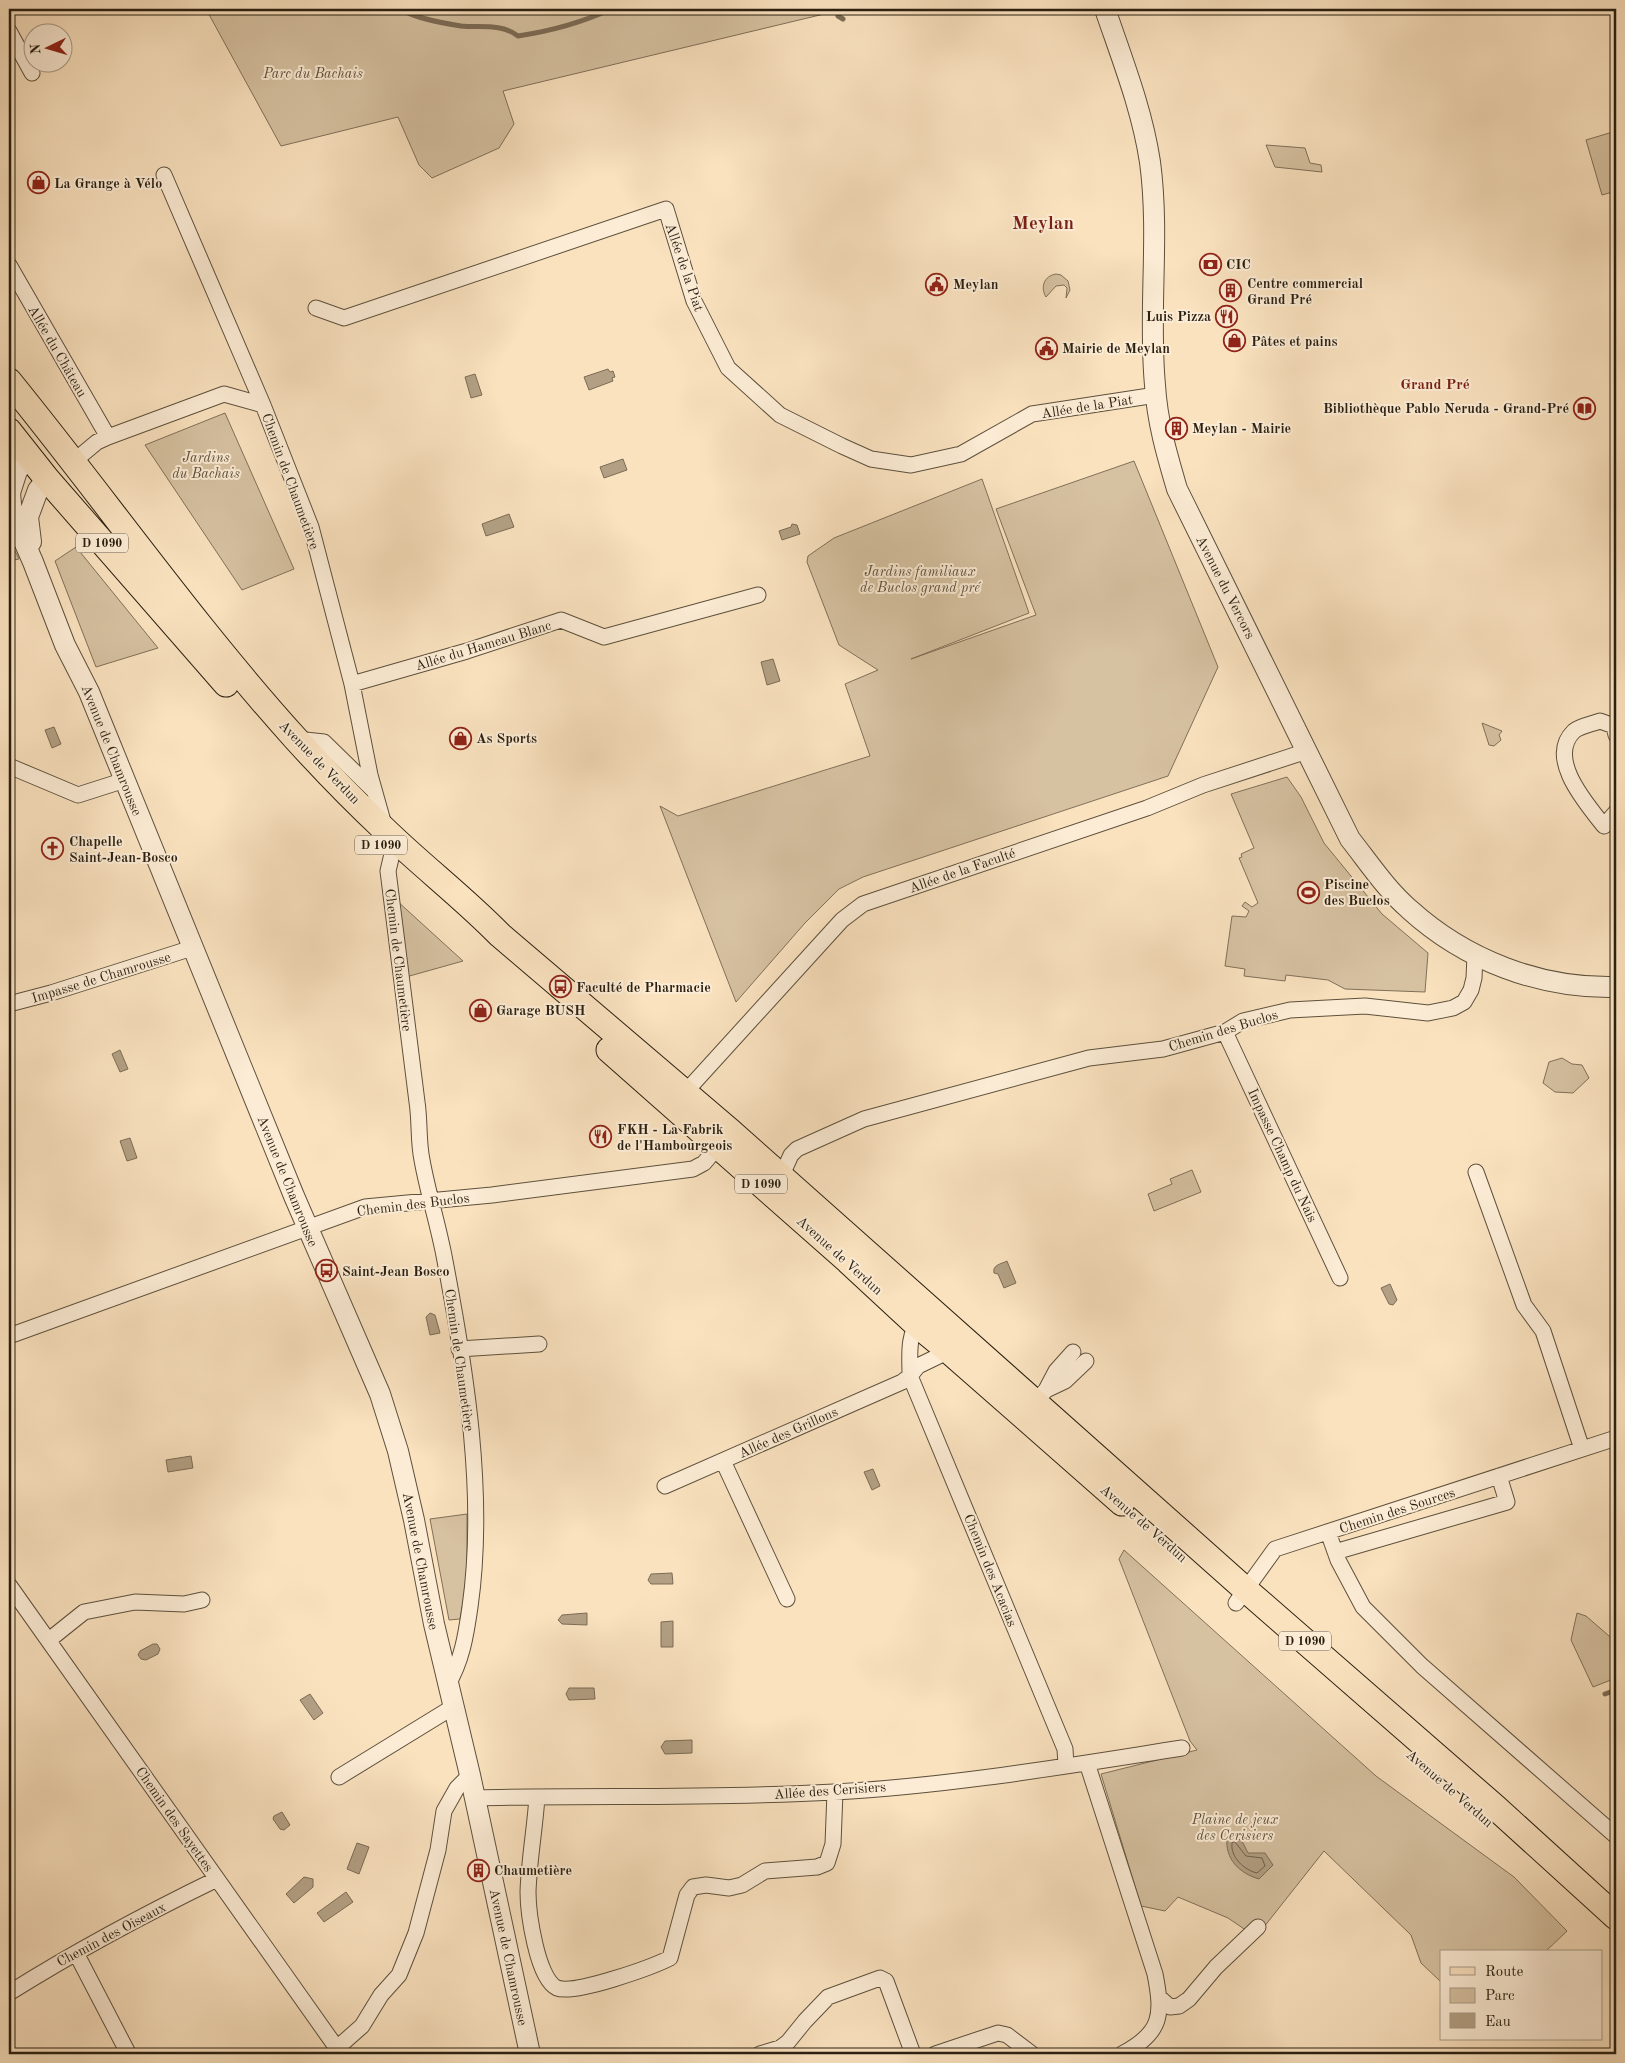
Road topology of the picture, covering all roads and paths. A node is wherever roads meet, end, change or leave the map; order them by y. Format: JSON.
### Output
{"nodes":[{"id":1,"x":1105,"y":9,"type":"edge"},
{"id":2,"x":9,"y":32,"type":"edge"},
{"id":3,"x":32,"y":73,"type":"dead end"},
{"id":4,"x":164,"y":175,"type":"dead end"},
{"id":5,"x":9,"y":265,"type":"edge"},
{"id":6,"x":316,"y":308,"type":"dead end"},
{"id":7,"x":9,"y":381,"type":"edge"},
{"id":8,"x":1156,"y":396,"type":"junction"},
{"id":9,"x":263,"y":405,"type":"junction"},
{"id":10,"x":9,"y":431,"type":"edge"},
{"id":11,"x":102,"y":439,"type":"junction"},
{"id":12,"x":67,"y":454,"type":"junction"},
{"id":13,"x":28,"y":456,"type":"junction"},
{"id":14,"x":47,"y":479,"type":"junction"},
{"id":15,"x":33,"y":562,"type":"junction"},
{"id":16,"x":758,"y":595,"type":"dead end"},
{"id":17,"x":352,"y":684,"type":"junction"},
{"id":18,"x":1616,"y":734,"type":"edge"},
{"id":19,"x":296,"y":739,"type":"junction"},
{"id":20,"x":1307,"y":751,"type":"junction"},
{"id":21,"x":9,"y":766,"type":"edge"},
{"id":22,"x":125,"y":780,"type":"junction"},
{"id":23,"x":374,"y":791,"type":"junction"},
{"id":24,"x":1616,"y":812,"type":"edge"},
{"id":25,"x":389,"y":843,"type":"junction"},
{"id":26,"x":192,"y":948,"type":"junction"},
{"id":27,"x":1475,"y":955,"type":"junction"},
{"id":28,"x":1616,"y":987,"type":"edge"},
{"id":29,"x":9,"y":1004,"type":"edge"},
{"id":30,"x":1224,"y":1032,"type":"junction"},
{"id":31,"x":679,"y":1100,"type":"junction"},
{"id":32,"x":724,"y":1139,"type":"junction"},
{"id":33,"x":1476,"y":1172,"type":"dead end"},
{"id":34,"x":781,"y":1177,"type":"junction"},
{"id":35,"x":432,"y":1200,"type":"junction"},
{"id":36,"x":308,"y":1229,"type":"junction"},
{"id":37,"x":1340,"y":1278,"type":"dead end"},
{"id":38,"x":922,"y":1316,"type":"junction"},
{"id":39,"x":9,"y":1336,"type":"edge"},
{"id":40,"x":539,"y":1344,"type":"dead end"},
{"id":41,"x":459,"y":1349,"type":"junction"},
{"id":42,"x":949,"y":1351,"type":"junction"},
{"id":43,"x":1074,"y":1352,"type":"dead end"},
{"id":44,"x":1086,"y":1362,"type":"dead end"},
{"id":45,"x":910,"y":1376,"type":"junction"},
{"id":46,"x":1034,"y":1403,"type":"junction"},
{"id":47,"x":1616,"y":1438,"type":"edge"},
{"id":48,"x":1582,"y":1449,"type":"junction"},
{"id":49,"x":723,"y":1460,"type":"junction"},
{"id":50,"x":1499,"y":1476,"type":"junction"},
{"id":51,"x":665,"y":1486,"type":"dead end"},
{"id":52,"x":1328,"y":1532,"type":"junction"},
{"id":53,"x":1335,"y":1552,"type":"junction"},
{"id":54,"x":9,"y":1585,"type":"edge"},
{"id":55,"x":1241,"y":1596,"type":"junction"},
{"id":56,"x":787,"y":1599,"type":"dead end"},
{"id":57,"x":202,"y":1600,"type":"dead end"},
{"id":58,"x":49,"y":1640,"type":"junction"},
{"id":59,"x":447,"y":1686,"type":"junction"},
{"id":60,"x":452,"y":1707,"type":"junction"},
{"id":61,"x":1182,"y":1748,"type":"dead end"},
{"id":62,"x":1087,"y":1763,"type":"junction"},
{"id":63,"x":1066,"y":1766,"type":"junction"},
{"id":64,"x":470,"y":1775,"type":"junction"},
{"id":65,"x":339,"y":1777,"type":"dead end"},
{"id":66,"x":835,"y":1792,"type":"junction"},
{"id":67,"x":537,"y":1796,"type":"junction"},
{"id":68,"x":475,"y":1798,"type":"junction"},
{"id":69,"x":1616,"y":1836,"type":"edge"},
{"id":70,"x":216,"y":1879,"type":"junction"},
{"id":71,"x":1616,"y":1917,"type":"edge"},
{"id":72,"x":1258,"y":1927,"type":"dead end"},
{"id":73,"x":1616,"y":1937,"type":"edge"},
{"id":74,"x":76,"y":1953,"type":"junction"},
{"id":75,"x":9,"y":1992,"type":"edge"},
{"id":76,"x":1160,"y":1998,"type":"junction"},
{"id":77,"x":126,"y":2051,"type":"dead end"},
{"id":78,"x":339,"y":2051,"type":"edge"},
{"id":79,"x":530,"y":2054,"type":"edge"},
{"id":80,"x":760,"y":2054,"type":"edge"},
{"id":81,"x":913,"y":2054,"type":"edge"},
{"id":82,"x":935,"y":2054,"type":"edge"},
{"id":83,"x":1032,"y":2054,"type":"edge"},
{"id":84,"x":1122,"y":2054,"type":"edge"}],
"edges":[{"from":1,"to":8,"type":"street","name":"Avenue du Vercors"},
{"from":2,"to":3,"type":"street"},
{"from":4,"to":9,"type":"street","name":"Chemin de Chaumetière"},
{"from":5,"to":11,"type":"street","name":"Allée du Château"},
{"from":6,"to":8,"type":"street","name":"Allée de la Piat"},
{"from":7,"to":12,"type":"main road","name":"Avenue de Verdun","number":"D 1090"},
{"from":8,"to":20,"type":"street","name":"Avenue du Vercors"},
{"from":9,"to":11,"type":"street","name":"Chemin de Chaumetière"},
{"from":9,"to":17,"type":"street","name":"Chemin de Chaumetière"},
{"from":10,"to":13,"type":"main road","name":"Avenue de Verdun","number":"D 1090"},
{"from":11,"to":12,"type":"street","name":"Chemin de Chaumetière"},
{"from":12,"to":13,"type":"main road"},
{"from":12,"to":14,"type":"main road"},
{"from":12,"to":19,"type":"main road","name":"Avenue de Verdun","number":"D 1090"},
{"from":13,"to":14,"type":"main road","name":"Avenue de Verdun","number":"D 1090"},
{"from":13,"to":15,"type":"street","name":"Avenue de Chamrousse"},
{"from":14,"to":15,"type":"street","name":"Avenue de Chamrousse"},
{"from":14,"to":25,"type":"main road","name":"Avenue de Verdun","number":"D 1090"},
{"from":15,"to":22,"type":"street","name":"Avenue de Chamrousse"},
{"from":16,"to":17,"type":"street","name":"Allée du Hameau Blanc"},
{"from":17,"to":23,"type":"street","name":"Chemin de Chaumetière"},
{"from":18,"to":24,"type":"street"},
{"from":19,"to":23,"type":"street","name":"Chemin de Chaumetière"},
{"from":19,"to":25,"type":"main road","name":"Avenue de Verdun","number":"D 1090"},
{"from":20,"to":27,"type":"street","name":"Avenue du Vercors"},
{"from":20,"to":31,"type":"street","name":"Allée de la Faculté"},
{"from":21,"to":22,"type":"street"},
{"from":22,"to":26,"type":"street","name":"Avenue de Chamrousse"},
{"from":23,"to":25,"type":"street","name":"Chemin de Chaumetière"},
{"from":25,"to":31,"type":"main road","name":"Avenue de Verdun","number":"D 1090"},
{"from":25,"to":35,"type":"street","name":"Chemin de Chaumetière"},
{"from":26,"to":29,"type":"street","name":"Impasse de Chamrousse"},
{"from":26,"to":36,"type":"street","name":"Avenue de Chamrousse"},
{"from":27,"to":28,"type":"street","name":"Avenue du Vercors"},
{"from":27,"to":30,"type":"street","name":"Chemin des Buclos"},
{"from":30,"to":34,"type":"street","name":"Chemin des Buclos"},
{"from":30,"to":37,"type":"street","name":"Impasse Champ du Nais"},
{"from":31,"to":32,"type":"main road","name":"Avenue de Verdun","number":"D 1090"},
{"from":32,"to":34,"type":"main road","name":"Avenue de Verdun","number":"D 1090"},
{"from":32,"to":35,"type":"street","name":"Chemin des Buclos"},
{"from":32,"to":38,"type":"main road","name":"Avenue de Verdun","number":"D 1090"},
{"from":33,"to":48,"type":"street"},
{"from":34,"to":38,"type":"main road","name":"Avenue de Verdun","number":"D 1090"},
{"from":35,"to":36,"type":"street","name":"Chemin des Buclos"},
{"from":35,"to":41,"type":"street","name":"Chemin de Chaumetière"},
{"from":36,"to":39,"type":"street","name":"Chemin des Buclos"},
{"from":36,"to":59,"type":"street","name":"Avenue de Chamrousse"},
{"from":38,"to":42,"type":"main road","name":"Avenue de Verdun","number":"D 1090"},
{"from":38,"to":45,"type":"street"},
{"from":38,"to":46,"type":"main road","name":"Avenue de Verdun","number":"D 1090"},
{"from":40,"to":41,"type":"street"},
{"from":41,"to":59,"type":"street","name":"Chemin de Chaumetière"},
{"from":42,"to":45,"type":"street","name":"Allée des Grillons"},
{"from":42,"to":46,"type":"main road","name":"Avenue de Verdun","number":"D 1090"},
{"from":43,"to":46,"type":"street"},
{"from":44,"to":46,"type":"street"},
{"from":45,"to":49,"type":"street","name":"Allée des Grillons"},
{"from":45,"to":63,"type":"street","name":"Chemin des Acacias"},
{"from":46,"to":55,"type":"main road","name":"Avenue de Verdun","number":"D 1090"},
{"from":47,"to":48,"type":"street","name":"Chemin des Sources"},
{"from":48,"to":50,"type":"street","name":"Chemin des Sources"},
{"from":49,"to":51,"type":"street","name":"Allée des Grillons"},
{"from":49,"to":56,"type":"street"},
{"from":50,"to":52,"type":"street","name":"Chemin des Sources"},
{"from":50,"to":53,"type":"street"},
{"from":52,"to":53,"type":"street"},
{"from":52,"to":55,"type":"street","name":"Chemin des Sources"},
{"from":53,"to":69,"type":"street"},
{"from":54,"to":58,"type":"street","name":"Chemin des Sayettes"},
{"from":55,"to":71,"type":"main road","name":"Avenue de Verdun","number":"D 1090"},
{"from":55,"to":73,"type":"main road","name":"Avenue de Verdun","number":"D 1090"},
{"from":57,"to":58,"type":"street"},
{"from":58,"to":70,"type":"street","name":"Chemin des Sayettes"},
{"from":59,"to":60,"type":"street","name":"Avenue de Chamrousse"},
{"from":60,"to":64,"type":"street","name":"Avenue de Chamrousse"},
{"from":60,"to":65,"type":"street"},
{"from":61,"to":62,"type":"street","name":"Allée des Cerisiers"},
{"from":62,"to":63,"type":"street","name":"Allée des Cerisiers"},
{"from":62,"to":76,"type":"street"},
{"from":63,"to":66,"type":"street","name":"Allée des Cerisiers"},
{"from":64,"to":68,"type":"street","name":"Avenue de Chamrousse"},
{"from":64,"to":78,"type":"street"},
{"from":66,"to":67,"type":"street","name":"Allée des Cerisiers"},
{"from":66,"to":67,"type":"street"},
{"from":67,"to":68,"type":"street","name":"Allée des Cerisiers"},
{"from":68,"to":79,"type":"street","name":"Avenue de Chamrousse"},
{"from":70,"to":74,"type":"street","name":"Chemin des Oiseaux"},
{"from":70,"to":78,"type":"street","name":"Chemin des Sayettes"},
{"from":72,"to":76,"type":"street"},
{"from":74,"to":75,"type":"street","name":"Chemin des Oiseaux"},
{"from":74,"to":77,"type":"street"},
{"from":76,"to":84,"type":"street"},
{"from":80,"to":81,"type":"street"},
{"from":82,"to":83,"type":"street"}]}
